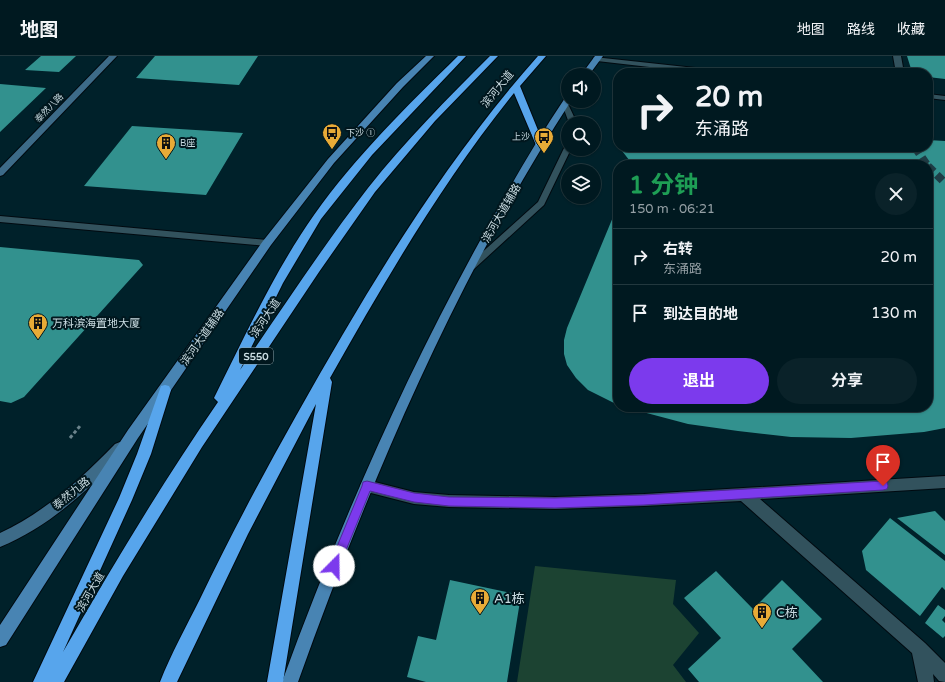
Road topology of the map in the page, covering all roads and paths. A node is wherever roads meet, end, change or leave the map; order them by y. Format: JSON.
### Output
{"nodes":[{"id":1,"x":113,"y":56,"type":"edge"},
{"id":2,"x":430,"y":56,"type":"edge"},
{"id":3,"x":462,"y":56,"type":"edge"},
{"id":4,"x":494,"y":56,"type":"edge"},
{"id":5,"x":542,"y":56,"type":"edge"},
{"id":6,"x":897,"y":56,"type":"edge"},
{"id":7,"x":598,"y":57,"type":"edge"},
{"id":8,"x":590,"y":68,"type":"edge"},
{"id":9,"x":684,"y":68,"type":"edge"},
{"id":10,"x":899,"y":68,"type":"edge"},
{"id":11,"x":516,"y":87,"type":"junction"},
{"id":12,"x":933,"y":97,"type":"edge"},
{"id":13,"x":945,"y":98,"type":"edge"},
{"id":14,"x":563,"y":108,"type":"edge"},
{"id":15,"x":540,"y":145,"type":"junction"},
{"id":16,"x":564,"y":156,"type":"edge"},
{"id":17,"x":0,"y":173,"type":"edge"},
{"id":18,"x":0,"y":219,"type":"edge"},
{"id":19,"x":267,"y":243,"type":"junction"},
{"id":20,"x":469,"y":268,"type":"junction"},
{"id":21,"x":328,"y":372,"type":"junction"},
{"id":22,"x":165,"y":390,"type":"junction"},
{"id":23,"x":80,"y":426,"type":"dead end"},
{"id":24,"x":133,"y":434,"type":"junction"},
{"id":25,"x":70,"y":438,"type":"dead end"},
{"id":26,"x":197,"y":443,"type":"junction"},
{"id":27,"x":945,"y":482,"type":"edge"},
{"id":28,"x":367,"y":486,"type":"junction"},
{"id":29,"x":744,"y":494,"type":"junction"},
{"id":30,"x":0,"y":540,"type":"edge"},
{"id":31,"x":0,"y":638,"type":"edge"},
{"id":32,"x":919,"y":649,"type":"junction"},
{"id":33,"x":945,"y":675,"type":"edge"},
{"id":34,"x":41,"y":682,"type":"edge"},
{"id":35,"x":55,"y":682,"type":"edge"},
{"id":36,"x":168,"y":682,"type":"edge"},
{"id":37,"x":275,"y":682,"type":"edge"},
{"id":38,"x":290,"y":682,"type":"edge"},
{"id":39,"x":926,"y":682,"type":"edge"}],
"edges":[{"from":1,"to":17,"type":"street","name":"泰然八路"},
{"from":2,"to":19,"type":"main road","name":"滨河大道辅路"},
{"from":3,"to":26,"type":"highway"},
{"from":4,"to":26,"type":"highway","name":"滨河大道","number":"S550"},
{"from":5,"to":11,"type":"highway","name":"滨河大道"},
{"from":6,"to":10,"type":"street"},
{"from":7,"to":8,"type":"main road"},
{"from":7,"to":9,"type":"street"},
{"from":11,"to":15,"type":"highway"},
{"from":11,"to":21,"type":"highway","name":"滨河大道"},
{"from":12,"to":13,"type":"street"},
{"from":14,"to":15,"type":"main road","name":"滨河大道辅路"},
{"from":15,"to":20,"type":"main road","name":"滨河大道辅路"},
{"from":16,"to":20,"type":"lane"},
{"from":18,"to":19,"type":"street"},
{"from":19,"to":22,"type":"main road","name":"滨河大道辅路"},
{"from":20,"to":28,"type":"main road","name":"滨河大道辅路"},
{"from":21,"to":36,"type":"highway","name":"滨河大道"},
{"from":21,"to":37,"type":"highway"},
{"from":22,"to":24,"type":"main road","name":"滨河大道辅路"},
{"from":22,"to":34,"type":"highway"},
{"from":23,"to":25,"type":"path"},
{"from":24,"to":30,"type":"street","name":"泰然九路"},
{"from":24,"to":31,"type":"main road","name":"滨河大道辅路"},
{"from":26,"to":35,"type":"highway","name":"滨河大道","number":"S550"},
{"from":27,"to":29,"type":"street"},
{"from":28,"to":29,"type":"street"},
{"from":28,"to":38,"type":"main road","name":"滨河大道辅路"},
{"from":29,"to":32,"type":"street"},
{"from":32,"to":33,"type":"street"},
{"from":32,"to":39,"type":"street"}]}
